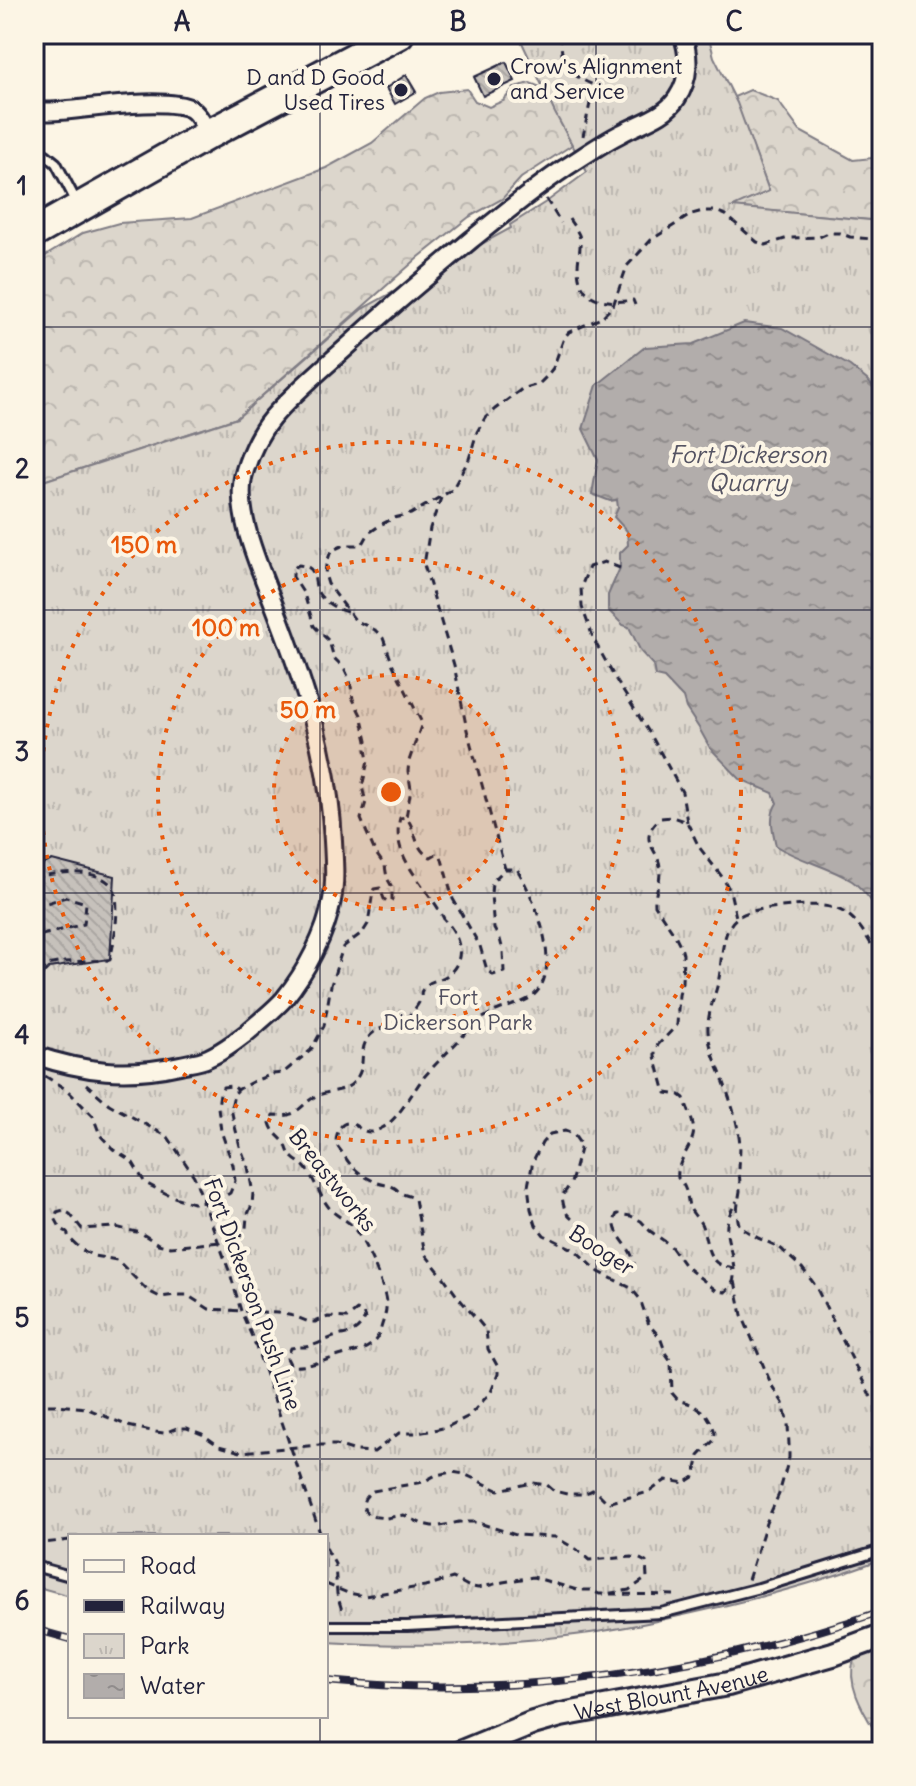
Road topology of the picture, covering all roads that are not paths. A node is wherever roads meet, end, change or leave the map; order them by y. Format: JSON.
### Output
{"nodes":[{"id":1,"x":399,"y":34,"type":"edge"},
{"id":2,"x":682,"y":34,"type":"edge"},
{"id":3,"x":34,"y":111,"type":"edge"},
{"id":4,"x":209,"y":134,"type":"junction"},
{"id":5,"x":34,"y":153,"type":"edge"},
{"id":6,"x":80,"y":207,"type":"junction"},
{"id":7,"x":34,"y":233,"type":"edge"},
{"id":8,"x":36,"y":1062,"type":"edge"},
{"id":9,"x":882,"y":1550,"type":"edge"},
{"id":10,"x":34,"y":1566,"type":"edge"},
{"id":11,"x":68,"y":1575,"type":"edge"},
{"id":12,"x":328,"y":1626,"type":"edge"},
{"id":13,"x":882,"y":1636,"type":"edge"},
{"id":14,"x":462,"y":1752,"type":"edge"}],
"edges":[{"from":1,"to":4,"type":"highway"},
{"from":2,"to":8,"type":"street"},
{"from":3,"to":4,"type":"street"},
{"from":4,"to":6,"type":"highway"},
{"from":5,"to":6,"type":"lane"},
{"from":6,"to":7,"type":"highway"},
{"from":9,"to":12,"type":"lane"},
{"from":10,"to":11,"type":"lane"},
{"from":13,"to":14,"type":"street","name":"West Blount Avenue"}]}
